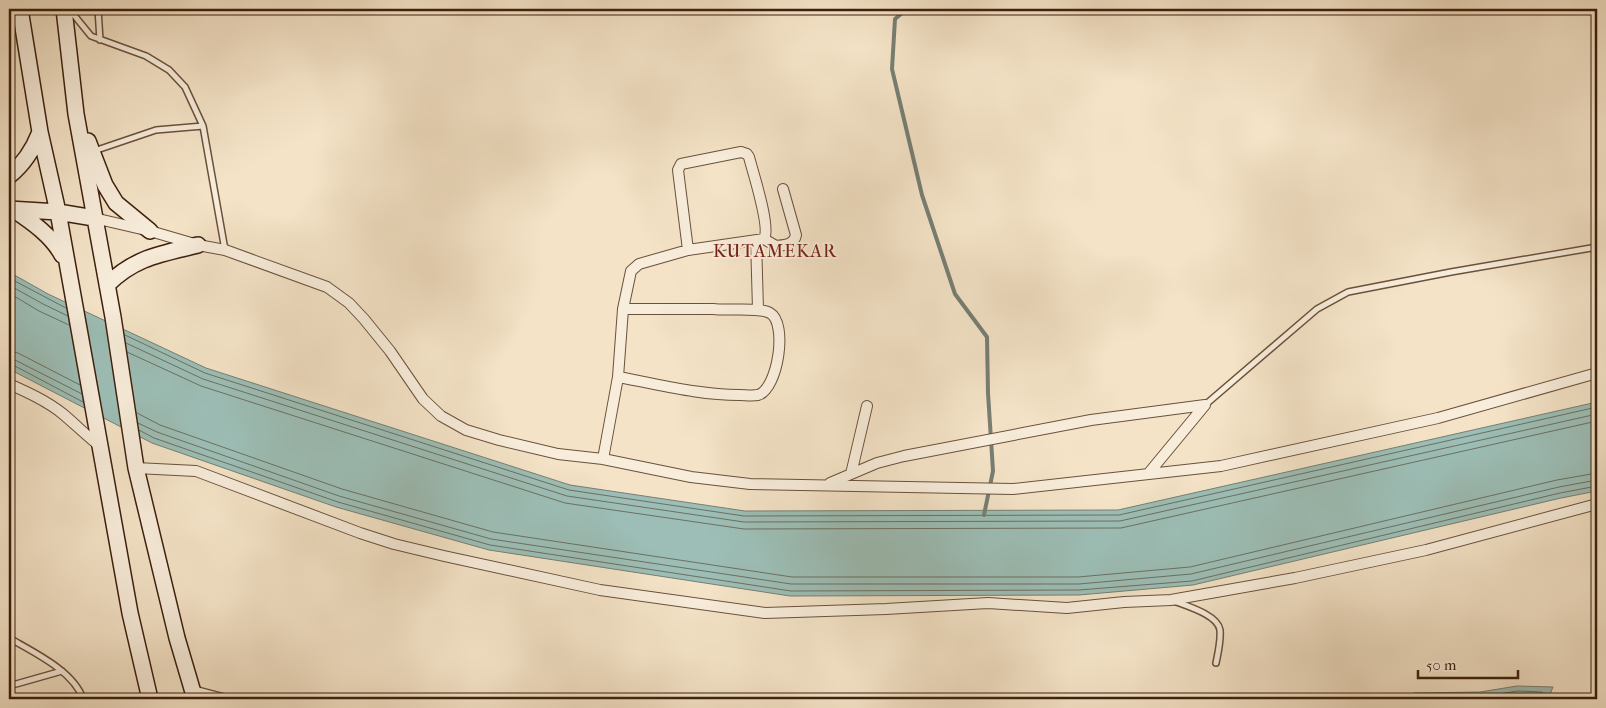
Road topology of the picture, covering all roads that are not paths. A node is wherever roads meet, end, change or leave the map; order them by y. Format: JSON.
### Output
{"nodes":[{"id":1,"x":20,"y":9,"type":"edge"},
{"id":2,"x":64,"y":9,"type":"edge"},
{"id":3,"x":69,"y":9,"type":"edge"},
{"id":4,"x":98,"y":9,"type":"edge"},
{"id":5,"x":100,"y":40,"type":"junction"},
{"id":6,"x":76,"y":114,"type":"junction"},
{"id":7,"x":203,"y":126,"type":"junction"},
{"id":8,"x":40,"y":132,"type":"junction"},
{"id":9,"x":92,"y":152,"type":"junction"},
{"id":10,"x":9,"y":176,"type":"edge"},
{"id":11,"x":783,"y":189,"type":"dead end"},
{"id":12,"x":11,"y":209,"type":"edge"},
{"id":13,"x":58,"y":212,"type":"junction"},
{"id":14,"x":94,"y":218,"type":"junction"},
{"id":15,"x":150,"y":231,"type":"junction"},
{"id":16,"x":760,"y":240,"type":"junction"},
{"id":17,"x":198,"y":245,"type":"junction"},
{"id":18,"x":1597,"y":247,"type":"edge"},
{"id":19,"x":225,"y":250,"type":"junction"},
{"id":20,"x":688,"y":250,"type":"junction"},
{"id":21,"x":67,"y":263,"type":"junction"},
{"id":22,"x":108,"y":290,"type":"junction"},
{"id":23,"x":623,"y":308,"type":"junction"},
{"id":24,"x":758,"y":309,"type":"junction"},
{"id":25,"x":1597,"y":373,"type":"edge"},
{"id":26,"x":618,"y":377,"type":"junction"},
{"id":27,"x":9,"y":384,"type":"edge"},
{"id":28,"x":1205,"y":405,"type":"junction"},
{"id":29,"x":867,"y":406,"type":"dead end"},
{"id":30,"x":101,"y":447,"type":"junction"},
{"id":31,"x":602,"y":459,"type":"junction"},
{"id":32,"x":136,"y":468,"type":"junction"},
{"id":33,"x":851,"y":474,"type":"junction"},
{"id":34,"x":1148,"y":474,"type":"junction"},
{"id":35,"x":824,"y":486,"type":"junction"},
{"id":36,"x":1597,"y":504,"type":"edge"},
{"id":37,"x":1171,"y":600,"type":"junction"},
{"id":38,"x":9,"y":638,"type":"edge"},
{"id":39,"x":1216,"y":663,"type":"dead end"},
{"id":40,"x":62,"y":671,"type":"junction"},
{"id":41,"x":9,"y":686,"type":"edge"},
{"id":42,"x":1597,"y":693,"type":"edge"},
{"id":43,"x":193,"y":694,"type":"edge"},
{"id":44,"x":83,"y":699,"type":"edge"},
{"id":45,"x":150,"y":699,"type":"edge"},
{"id":46,"x":232,"y":699,"type":"edge"},
{"id":47,"x":317,"y":699,"type":"edge"},
{"id":48,"x":337,"y":699,"type":"edge"},
{"id":49,"x":1594,"y":699,"type":"edge"}],
"edges":[{"from":1,"to":8,"type":"street"},
{"from":2,"to":6,"type":"street"},
{"from":3,"to":5,"type":"lane"},
{"from":4,"to":5,"type":"lane"},
{"from":5,"to":7,"type":"lane"},
{"from":6,"to":9,"type":"street"},
{"from":6,"to":14,"type":"street"},
{"from":7,"to":9,"type":"lane"},
{"from":7,"to":19,"type":"lane"},
{"from":8,"to":10,"type":"street"},
{"from":8,"to":13,"type":"street"},
{"from":9,"to":15,"type":"street"},
{"from":11,"to":16,"type":"street"},
{"from":12,"to":13,"type":"street"},
{"from":12,"to":21,"type":"street"},
{"from":13,"to":14,"type":"street"},
{"from":13,"to":21,"type":"street"},
{"from":14,"to":15,"type":"street"},
{"from":14,"to":22,"type":"street"},
{"from":15,"to":17,"type":"street"},
{"from":16,"to":20,"type":"street"},
{"from":16,"to":20,"type":"street"},
{"from":16,"to":24,"type":"street"},
{"from":17,"to":19,"type":"street"},
{"from":17,"to":22,"type":"street"},
{"from":18,"to":28,"type":"lane"},
{"from":19,"to":31,"type":"street"},
{"from":20,"to":23,"type":"street"},
{"from":21,"to":30,"type":"street"},
{"from":22,"to":32,"type":"street"},
{"from":23,"to":24,"type":"street"},
{"from":23,"to":26,"type":"street"},
{"from":24,"to":26,"type":"street"},
{"from":25,"to":34,"type":"street"},
{"from":26,"to":31,"type":"street"},
{"from":27,"to":30,"type":"street"},
{"from":28,"to":33,"type":"street"},
{"from":28,"to":34,"type":"street"},
{"from":29,"to":33,"type":"street"},
{"from":30,"to":45,"type":"street"},
{"from":31,"to":35,"type":"street"},
{"from":32,"to":37,"type":"street"},
{"from":32,"to":43,"type":"street"},
{"from":33,"to":35,"type":"street"},
{"from":34,"to":35,"type":"street"},
{"from":36,"to":37,"type":"street"},
{"from":37,"to":39,"type":"lane"},
{"from":38,"to":40,"type":"lane"},
{"from":40,"to":41,"type":"lane"},
{"from":40,"to":44,"type":"lane"},
{"from":42,"to":49,"type":"lane"},
{"from":43,"to":46,"type":"lane"},
{"from":47,"to":48,"type":"lane"}]}
